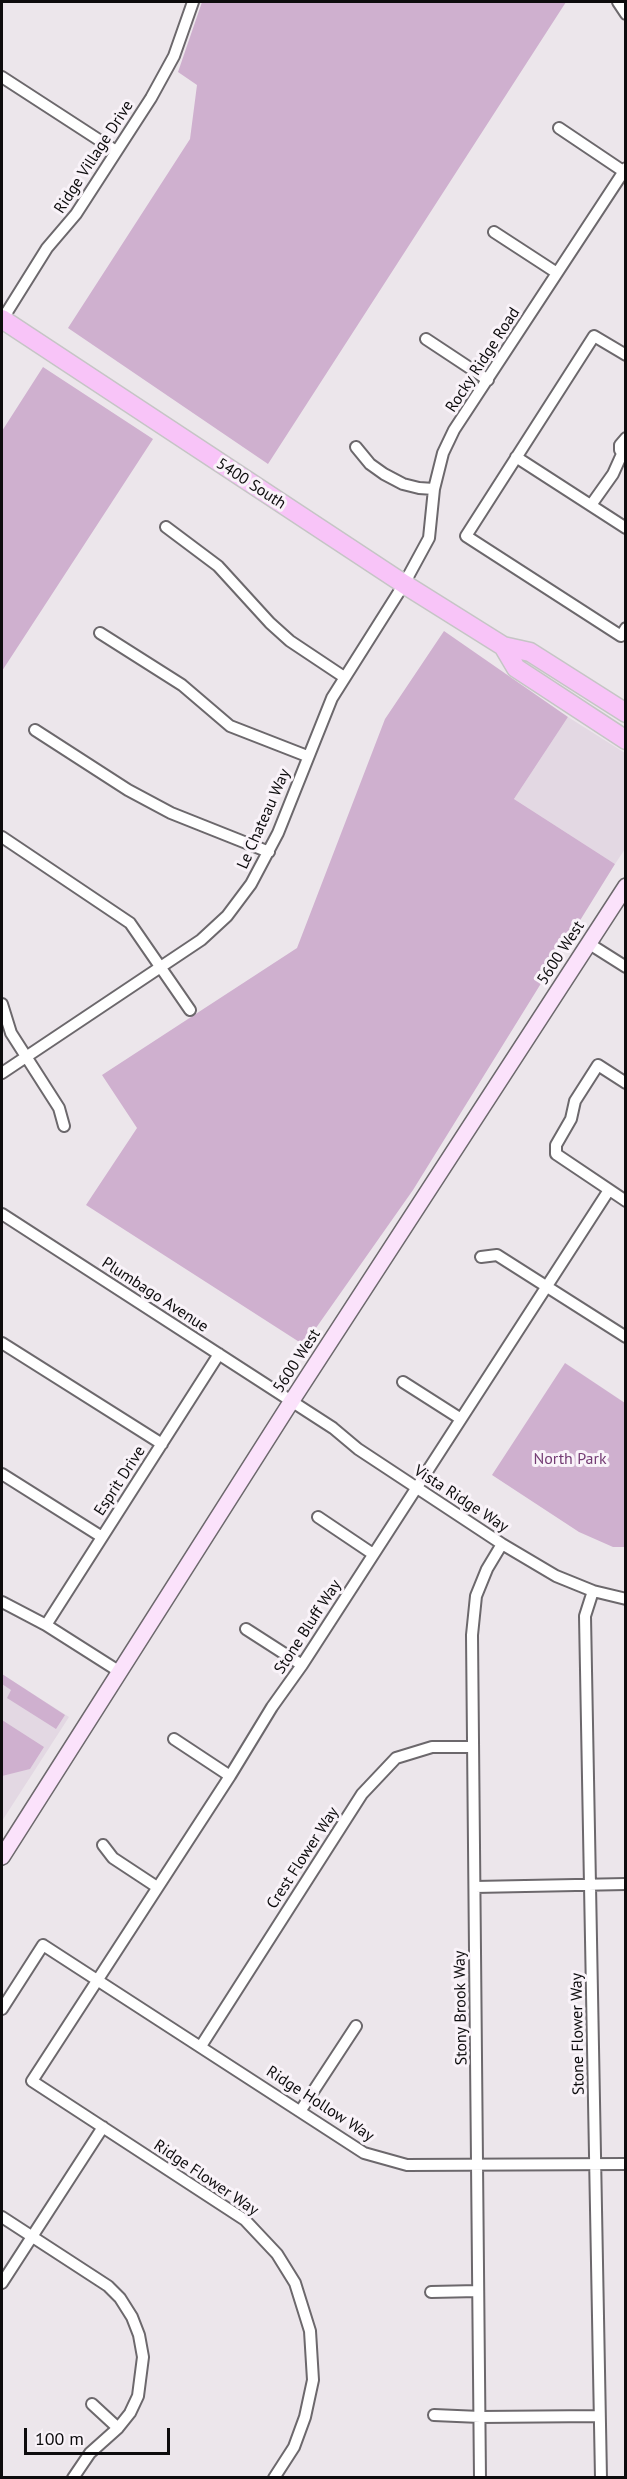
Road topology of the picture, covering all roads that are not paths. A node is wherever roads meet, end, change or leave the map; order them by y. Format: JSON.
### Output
{"nodes":[{"id":1,"x":193,"y":2,"type":"edge"},
{"id":2,"x":618,"y":2,"type":"edge"},
{"id":3,"x":626,"y":14,"type":"edge"},
{"id":4,"x":2,"y":77,"type":"edge"},
{"id":5,"x":559,"y":128,"type":"dead end"},
{"id":6,"x":116,"y":151,"type":"junction"},
{"id":7,"x":624,"y":169,"type":"edge"},
{"id":8,"x":494,"y":232,"type":"dead end"},
{"id":9,"x":557,"y":273,"type":"junction"},
{"id":10,"x":2,"y":320,"type":"edge"},
{"id":11,"x":426,"y":339,"type":"dead end"},
{"id":12,"x":626,"y":355,"type":"edge"},
{"id":13,"x":488,"y":380,"type":"junction"},
{"id":14,"x":626,"y":438,"type":"edge"},
{"id":15,"x":356,"y":447,"type":"dead end"},
{"id":16,"x":516,"y":457,"type":"junction"},
{"id":17,"x":624,"y":458,"type":"edge"},
{"id":18,"x":434,"y":489,"type":"junction"},
{"id":19,"x":591,"y":505,"type":"junction"},
{"id":20,"x":166,"y":527,"type":"dead end"},
{"id":21,"x":626,"y":528,"type":"edge"},
{"id":22,"x":404,"y":585,"type":"junction"},
{"id":23,"x":623,"y":632,"type":"edge"},
{"id":24,"x":100,"y":633,"type":"dead end"},
{"id":25,"x":503,"y":646,"type":"junction"},
{"id":26,"x":344,"y":676,"type":"junction"},
{"id":27,"x":626,"y":713,"type":"edge"},
{"id":28,"x":35,"y":730,"type":"dead end"},
{"id":29,"x":626,"y":740,"type":"edge"},
{"id":30,"x":307,"y":756,"type":"junction"},
{"id":31,"x":2,"y":837,"type":"edge"},
{"id":32,"x":269,"y":852,"type":"junction"},
{"id":33,"x":626,"y":886,"type":"edge"},
{"id":34,"x":588,"y":943,"type":"junction"},
{"id":35,"x":161,"y":968,"type":"junction"},
{"id":36,"x":626,"y":968,"type":"edge"},
{"id":37,"x":2,"y":1004,"type":"edge"},
{"id":38,"x":190,"y":1010,"type":"dead end"},
{"id":39,"x":26,"y":1057,"type":"junction"},
{"id":40,"x":2,"y":1073,"type":"edge"},
{"id":41,"x":626,"y":1083,"type":"edge"},
{"id":42,"x":64,"y":1126,"type":"dead end"},
{"id":43,"x":609,"y":1190,"type":"junction"},
{"id":44,"x":626,"y":1201,"type":"edge"},
{"id":45,"x":2,"y":1214,"type":"edge"},
{"id":46,"x":481,"y":1257,"type":"dead end"},
{"id":47,"x":547,"y":1287,"type":"junction"},
{"id":48,"x":626,"y":1337,"type":"edge"},
{"id":49,"x":2,"y":1343,"type":"edge"},
{"id":50,"x":219,"y":1354,"type":"junction"},
{"id":51,"x":403,"y":1382,"type":"dead end"},
{"id":52,"x":291,"y":1401,"type":"junction"},
{"id":53,"x":460,"y":1419,"type":"junction"},
{"id":54,"x":162,"y":1444,"type":"junction"},
{"id":55,"x":2,"y":1474,"type":"edge"},
{"id":56,"x":417,"y":1487,"type":"junction"},
{"id":57,"x":318,"y":1517,"type":"dead end"},
{"id":58,"x":102,"y":1537,"type":"junction"},
{"id":59,"x":502,"y":1544,"type":"junction"},
{"id":60,"x":374,"y":1554,"type":"junction"},
{"id":61,"x":593,"y":1591,"type":"junction"},
{"id":62,"x":626,"y":1599,"type":"edge"},
{"id":63,"x":2,"y":1602,"type":"edge"},
{"id":64,"x":46,"y":1625,"type":"junction"},
{"id":65,"x":246,"y":1629,"type":"dead end"},
{"id":66,"x":302,"y":1665,"type":"junction"},
{"id":67,"x":120,"y":1672,"type":"junction"},
{"id":68,"x":174,"y":1739,"type":"dead end"},
{"id":69,"x":473,"y":1747,"type":"junction"},
{"id":70,"x":230,"y":1776,"type":"junction"},
{"id":71,"x":103,"y":1845,"type":"dead end"},
{"id":72,"x":2,"y":1857,"type":"edge"},
{"id":73,"x":590,"y":1884,"type":"junction"},
{"id":74,"x":626,"y":1884,"type":"edge"},
{"id":75,"x":157,"y":1887,"type":"junction"},
{"id":76,"x":475,"y":1887,"type":"junction"},
{"id":77,"x":98,"y":1980,"type":"junction"},
{"id":78,"x":2,"y":2009,"type":"edge"},
{"id":79,"x":356,"y":2026,"type":"dead end"},
{"id":80,"x":201,"y":2046,"type":"junction"},
{"id":81,"x":33,"y":2081,"type":"joint"},
{"id":82,"x":301,"y":2110,"type":"junction"},
{"id":83,"x":103,"y":2127,"type":"junction"},
{"id":84,"x":477,"y":2164,"type":"junction"},
{"id":85,"x":596,"y":2164,"type":"junction"},
{"id":86,"x":626,"y":2164,"type":"edge"},
{"id":87,"x":2,"y":2217,"type":"edge"},
{"id":88,"x":32,"y":2236,"type":"junction"},
{"id":89,"x":2,"y":2283,"type":"edge"},
{"id":90,"x":478,"y":2291,"type":"junction"},
{"id":91,"x":431,"y":2292,"type":"dead end"},
{"id":92,"x":92,"y":2404,"type":"dead end"},
{"id":93,"x":434,"y":2415,"type":"dead end"},
{"id":94,"x":599,"y":2416,"type":"junction"},
{"id":95,"x":480,"y":2417,"type":"junction"},
{"id":96,"x":118,"y":2428,"type":"junction"},
{"id":97,"x":73,"y":2478,"type":"edge"},
{"id":98,"x":274,"y":2478,"type":"edge"},
{"id":99,"x":480,"y":2478,"type":"edge"},
{"id":100,"x":601,"y":2478,"type":"edge"}],
"edges":[{"from":1,"to":6,"type":"street","name":"Ridge Village Drive"},
{"from":2,"to":3,"type":"street"},
{"from":4,"to":6,"type":"street"},
{"from":5,"to":7,"type":"street"},
{"from":6,"to":10,"type":"street","name":"Ridge Village Drive"},
{"from":7,"to":9,"type":"street","name":"Rocky Ridge Road"},
{"from":8,"to":9,"type":"street"},
{"from":9,"to":13,"type":"street","name":"Rocky Ridge Road"},
{"from":10,"to":22,"type":"main road","name":"5400 South"},
{"from":11,"to":13,"type":"street"},
{"from":12,"to":16,"type":"street"},
{"from":13,"to":18,"type":"street","name":"Rocky Ridge Road"},
{"from":14,"to":17,"type":"street"},
{"from":15,"to":18,"type":"street"},
{"from":16,"to":19,"type":"street"},
{"from":16,"to":23,"type":"street"},
{"from":17,"to":19,"type":"street"},
{"from":18,"to":22,"type":"street","name":"Rocky Ridge Road"},
{"from":19,"to":21,"type":"street"},
{"from":20,"to":26,"type":"street"},
{"from":22,"to":25,"type":"main road","name":"5400 South"},
{"from":22,"to":26,"type":"street","name":"Le Chateau Way"},
{"from":24,"to":30,"type":"street"},
{"from":25,"to":27,"type":"main road","name":"5400 South"},
{"from":25,"to":29,"type":"main road","name":"5400 South"},
{"from":26,"to":30,"type":"street","name":"Le Chateau Way"},
{"from":28,"to":32,"type":"street"},
{"from":30,"to":32,"type":"street","name":"Le Chateau Way"},
{"from":31,"to":35,"type":"street"},
{"from":32,"to":35,"type":"street","name":"Le Chateau Way"},
{"from":33,"to":34,"type":"main road","name":"5600 West"},
{"from":34,"to":36,"type":"street"},
{"from":34,"to":52,"type":"main road","name":"5600 West"},
{"from":35,"to":38,"type":"street"},
{"from":35,"to":39,"type":"street","name":"Le Chateau Way"},
{"from":37,"to":39,"type":"street"},
{"from":39,"to":40,"type":"street","name":"Le Chateau Way"},
{"from":39,"to":42,"type":"street"},
{"from":41,"to":43,"type":"street"},
{"from":43,"to":44,"type":"street"},
{"from":43,"to":47,"type":"street","name":"Stone Bluff Way"},
{"from":45,"to":50,"type":"street","name":"Plumbago Avenue"},
{"from":46,"to":47,"type":"street"},
{"from":47,"to":48,"type":"street"},
{"from":47,"to":53,"type":"street","name":"Stone Bluff Way"},
{"from":49,"to":54,"type":"street"},
{"from":50,"to":52,"type":"street","name":"Plumbago Avenue"},
{"from":50,"to":54,"type":"street","name":"Esprit Drive"},
{"from":51,"to":53,"type":"street"},
{"from":52,"to":56,"type":"street","name":"Vista Ridge Way"},
{"from":52,"to":67,"type":"main road","name":"5600 West"},
{"from":53,"to":56,"type":"street","name":"Stone Bluff Way"},
{"from":54,"to":58,"type":"street","name":"Esprit Drive"},
{"from":55,"to":58,"type":"street"},
{"from":56,"to":59,"type":"street","name":"Vista Ridge Way"},
{"from":56,"to":60,"type":"street","name":"Stone Bluff Way"},
{"from":57,"to":60,"type":"street"},
{"from":58,"to":64,"type":"street","name":"Esprit Drive"},
{"from":59,"to":61,"type":"street","name":"Vista Ridge Way"},
{"from":59,"to":69,"type":"street","name":"Stony Brook Way"},
{"from":60,"to":66,"type":"street","name":"Stone Bluff Way"},
{"from":61,"to":62,"type":"street","name":"Vista Ridge Way"},
{"from":61,"to":73,"type":"street","name":"Stone Flower Way"},
{"from":63,"to":64,"type":"street"},
{"from":64,"to":67,"type":"street"},
{"from":65,"to":66,"type":"street"},
{"from":66,"to":70,"type":"street","name":"Stone Bluff Way"},
{"from":67,"to":72,"type":"main road","name":"5600 West"},
{"from":68,"to":70,"type":"street"},
{"from":69,"to":76,"type":"street","name":"Stony Brook Way"},
{"from":69,"to":80,"type":"street","name":"Crest Flower Way"},
{"from":70,"to":75,"type":"street","name":"Stone Bluff Way"},
{"from":71,"to":75,"type":"street"},
{"from":73,"to":74,"type":"street"},
{"from":73,"to":76,"type":"street"},
{"from":73,"to":85,"type":"street","name":"Stone Flower Way"},
{"from":75,"to":77,"type":"street","name":"Stone Bluff Way"},
{"from":76,"to":84,"type":"street","name":"Stony Brook Way"},
{"from":77,"to":78,"type":"street","name":"Ridge Hollow Way"},
{"from":77,"to":80,"type":"street","name":"Ridge Hollow Way"},
{"from":77,"to":81,"type":"street","name":"Stone Bluff Way"},
{"from":79,"to":82,"type":"street"},
{"from":80,"to":82,"type":"street","name":"Ridge Hollow Way"},
{"from":81,"to":83,"type":"street","name":"Ridge Flower Way"},
{"from":82,"to":84,"type":"street","name":"Ridge Hollow Way"},
{"from":83,"to":88,"type":"street"},
{"from":83,"to":98,"type":"street","name":"Ridge Flower Way"},
{"from":84,"to":85,"type":"street","name":"Ridge Hollow Way"},
{"from":84,"to":90,"type":"street","name":"Stony Brook Way"},
{"from":85,"to":86,"type":"street","name":"Ridge Hollow Way"},
{"from":85,"to":94,"type":"street","name":"Stone Flower Way"},
{"from":87,"to":88,"type":"street"},
{"from":88,"to":89,"type":"street"},
{"from":88,"to":96,"type":"street"},
{"from":90,"to":91,"type":"street"},
{"from":90,"to":95,"type":"street","name":"Stony Brook Way"},
{"from":92,"to":96,"type":"street"},
{"from":93,"to":95,"type":"street"},
{"from":94,"to":95,"type":"street"},
{"from":94,"to":100,"type":"street","name":"Stone Flower Way"},
{"from":95,"to":99,"type":"street","name":"Stony Brook Way"},
{"from":96,"to":97,"type":"street"}]}
